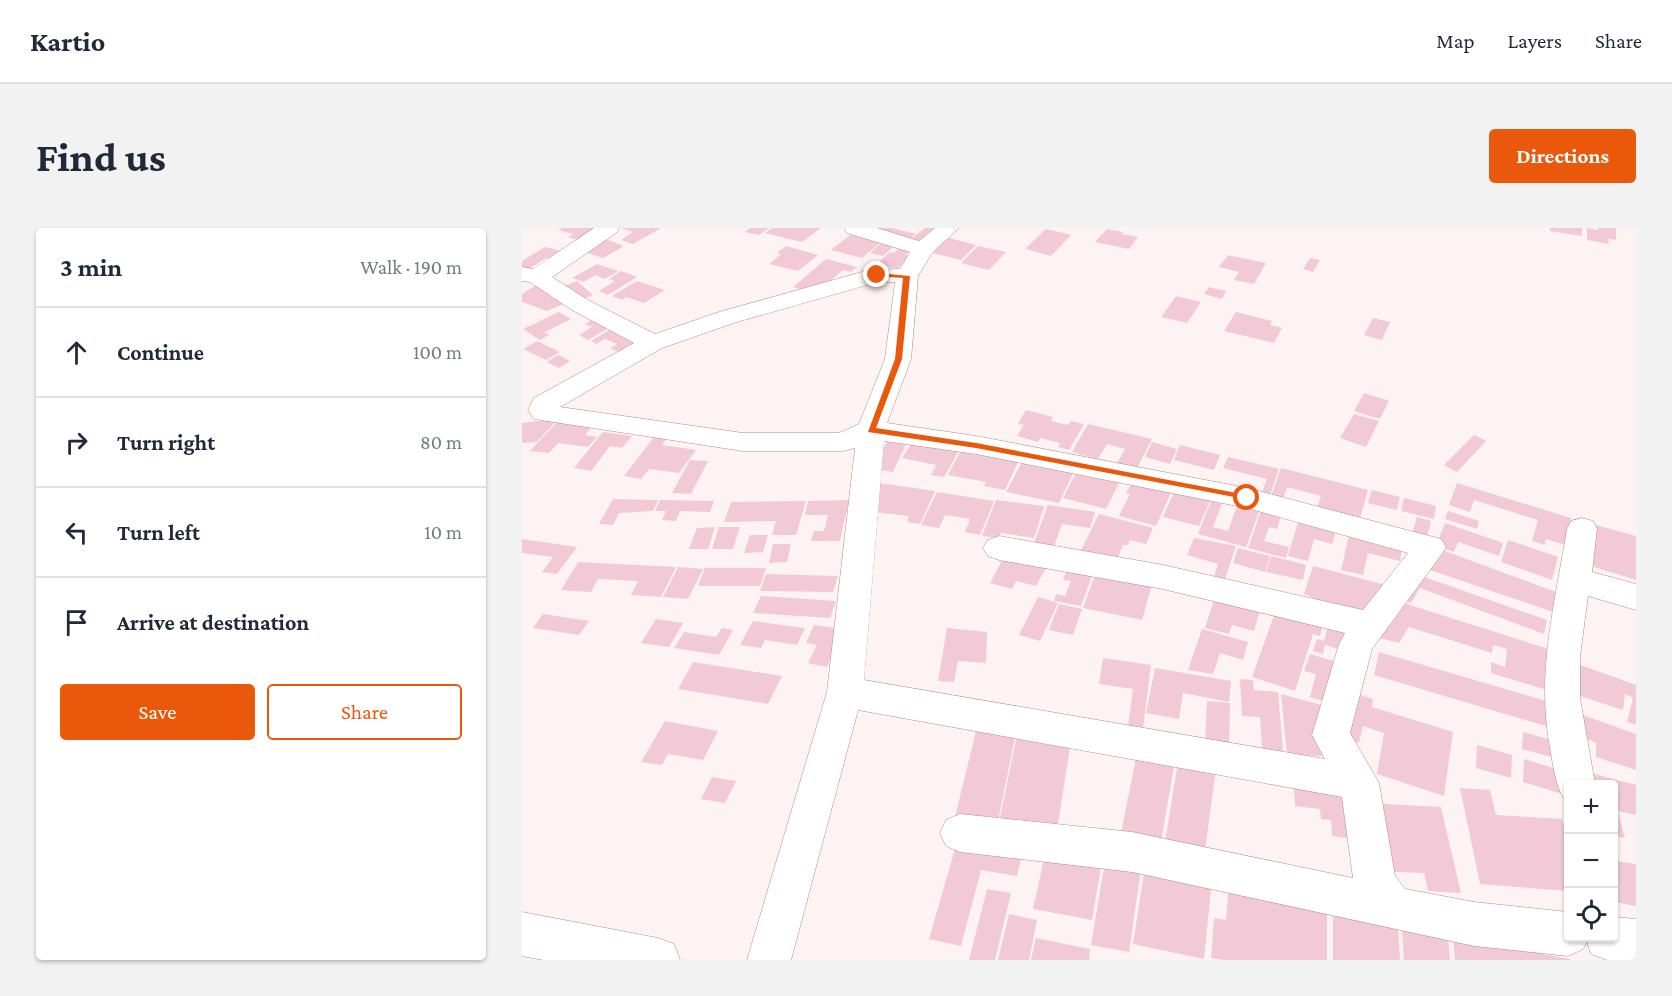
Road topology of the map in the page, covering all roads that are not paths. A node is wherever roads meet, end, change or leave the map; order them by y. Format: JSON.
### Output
{"nodes":[{"id":1,"x":608,"y":228,"type":"edge"},
{"id":2,"x":855,"y":228,"type":"edge"},
{"id":3,"x":948,"y":228,"type":"edge"},
{"id":4,"x":915,"y":262,"type":"junction"},
{"id":5,"x":529,"y":275,"type":"edge"},
{"id":6,"x":652,"y":344,"type":"junction"},
{"id":7,"x":871,"y":430,"type":"junction"},
{"id":8,"x":1582,"y":529,"type":"dead end"},
{"id":9,"x":999,"y":548,"type":"dead end"},
{"id":10,"x":1575,"y":580,"type":"junction"},
{"id":11,"x":1636,"y":597,"type":"edge"},
{"id":12,"x":1368,"y":625,"type":"junction"},
{"id":13,"x":845,"y":693,"type":"junction"},
{"id":14,"x":1575,"y":780,"type":"edge"},
{"id":15,"x":1360,"y":783,"type":"junction"},
{"id":16,"x":960,"y":833,"type":"dead end"},
{"id":17,"x":1393,"y":908,"type":"junction"},
{"id":18,"x":1564,"y":933,"type":"edge"},
{"id":19,"x":522,"y":934,"type":"edge"},
{"id":20,"x":1618,"y":939,"type":"edge"},
{"id":21,"x":1636,"y":941,"type":"edge"},
{"id":22,"x":1603,"y":942,"type":"edge"},
{"id":23,"x":658,"y":960,"type":"edge"},
{"id":24,"x":769,"y":960,"type":"edge"},
{"id":25,"x":1605,"y":960,"type":"edge"}],
"edges":[{"from":1,"to":5,"type":"street"},
{"from":2,"to":4,"type":"street"},
{"from":3,"to":4,"type":"street"},
{"from":4,"to":6,"type":"street"},
{"from":4,"to":7,"type":"street"},
{"from":5,"to":6,"type":"street"},
{"from":6,"to":7,"type":"street"},
{"from":7,"to":12,"type":"street"},
{"from":7,"to":13,"type":"street"},
{"from":8,"to":10,"type":"street"},
{"from":9,"to":12,"type":"street"},
{"from":10,"to":11,"type":"street"},
{"from":10,"to":14,"type":"street"},
{"from":12,"to":15,"type":"street"},
{"from":13,"to":15,"type":"street"},
{"from":13,"to":24,"type":"street"},
{"from":15,"to":17,"type":"street"},
{"from":16,"to":17,"type":"street"},
{"from":17,"to":18,"type":"street"},
{"from":19,"to":23,"type":"street"},
{"from":20,"to":21,"type":"street"},
{"from":22,"to":25,"type":"street"}]}
